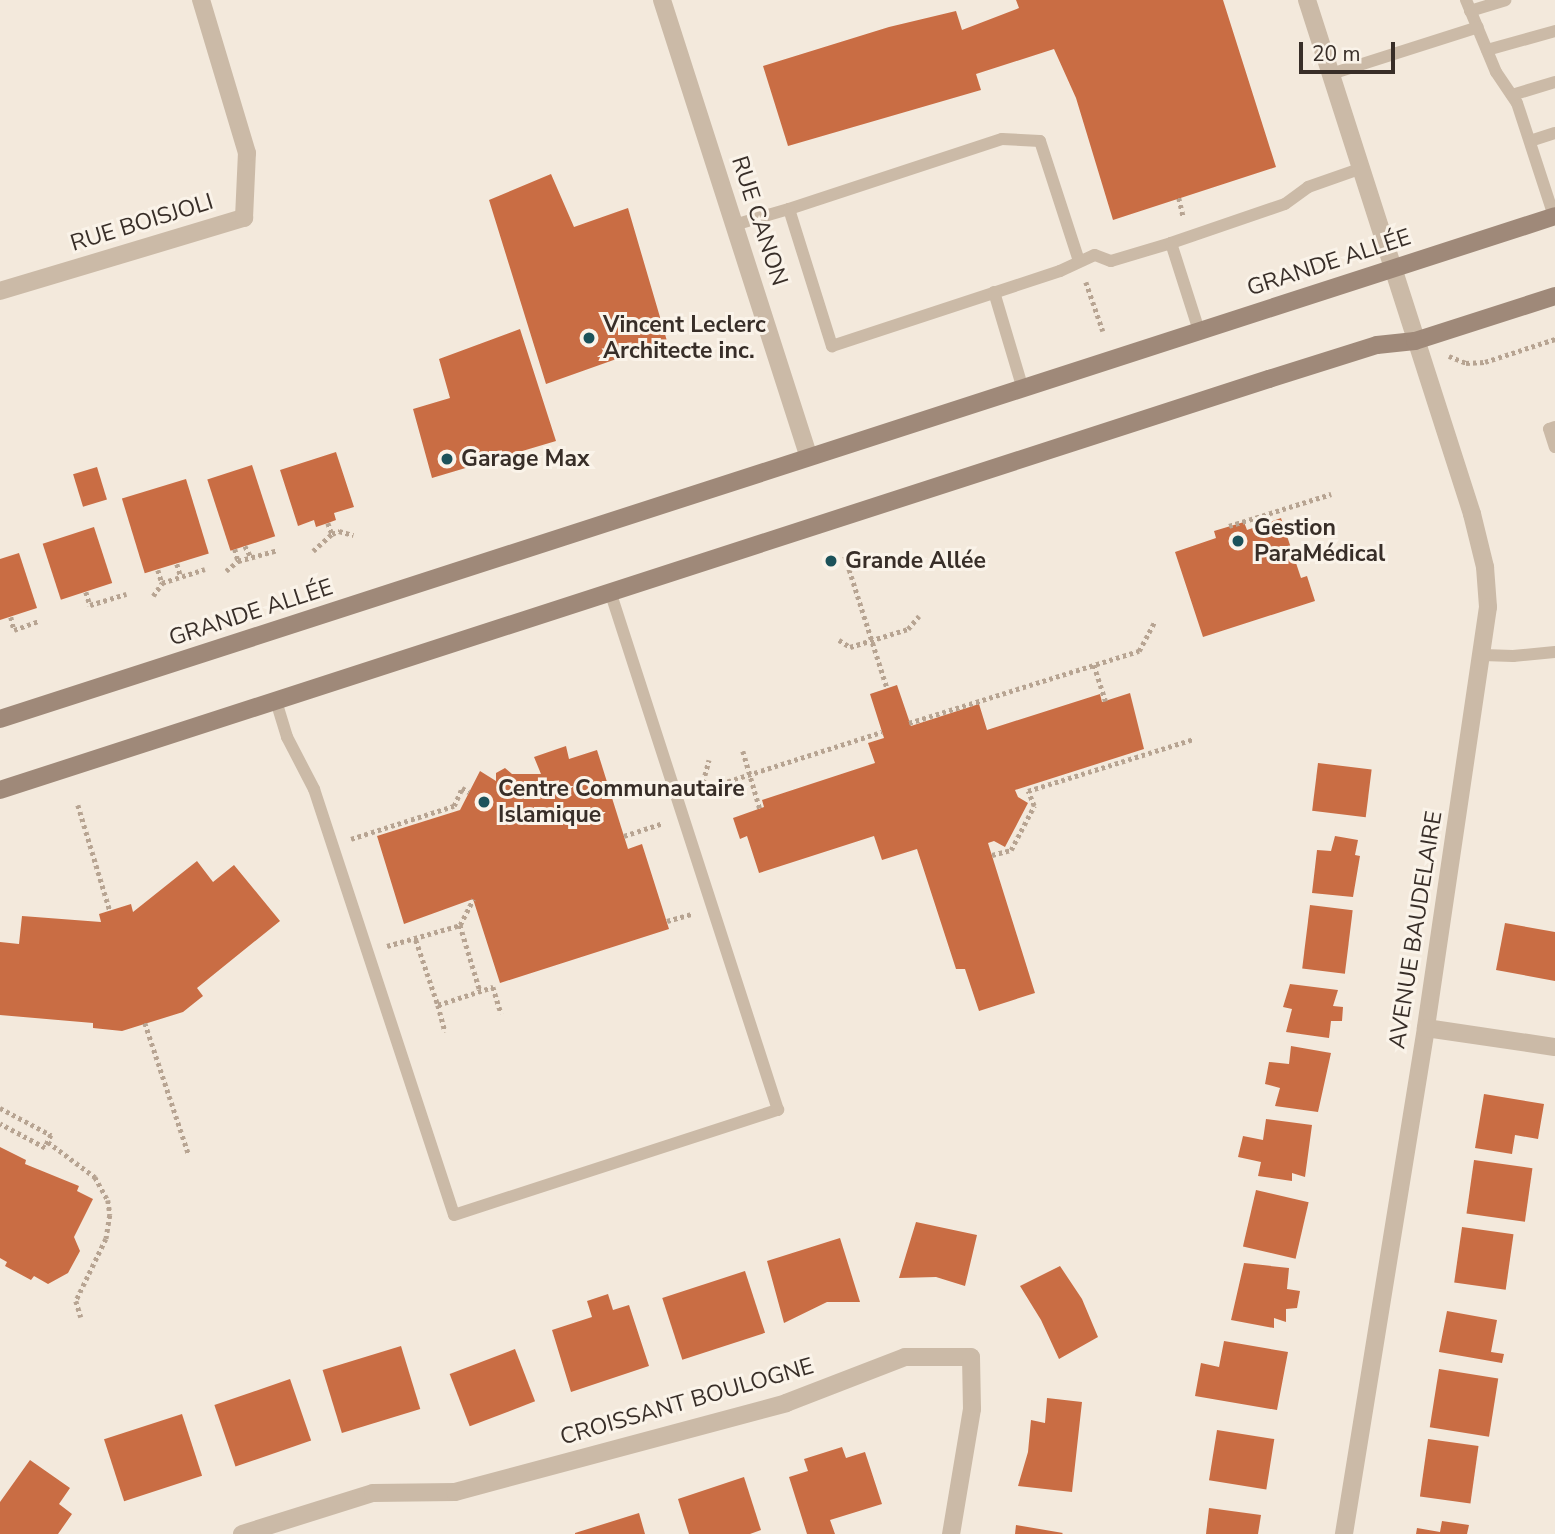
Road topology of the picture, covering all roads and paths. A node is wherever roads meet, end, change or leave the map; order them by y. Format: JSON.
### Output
{"nodes":[{"id":1,"x":201,"y":0,"type":"edge"},
{"id":2,"x":662,"y":0,"type":"edge"},
{"id":3,"x":1307,"y":0,"type":"edge"},
{"id":4,"x":1505,"y":0,"type":"edge"},
{"id":5,"x":1468,"y":5,"type":"edge"},
{"id":6,"x":1478,"y":26,"type":"junction"},
{"id":7,"x":1555,"y":31,"type":"edge"},
{"id":8,"x":1487,"y":50,"type":"junction"},
{"id":9,"x":1331,"y":74,"type":"junction"},
{"id":10,"x":1555,"y":82,"type":"edge"},
{"id":11,"x":1512,"y":95,"type":"junction"},
{"id":12,"x":1555,"y":133,"type":"edge"},
{"id":13,"x":1530,"y":141,"type":"junction"},
{"id":14,"x":1362,"y":168,"type":"junction"},
{"id":15,"x":789,"y":209,"type":"junction"},
{"id":16,"x":1555,"y":216,"type":"edge"},
{"id":17,"x":734,"y":225,"type":"junction"},
{"id":18,"x":1171,"y":243,"type":"junction"},
{"id":19,"x":1079,"y":261,"type":"junction"},
{"id":20,"x":1393,"y":268,"type":"junction"},
{"id":21,"x":0,"y":291,"type":"edge"},
{"id":22,"x":994,"y":292,"type":"junction"},
{"id":23,"x":1555,"y":296,"type":"edge"},
{"id":24,"x":1093,"y":303,"type":"dead end"},
{"id":25,"x":1103,"y":331,"type":"dead end"},
{"id":26,"x":1199,"y":331,"type":"junction"},
{"id":27,"x":1555,"y":339,"type":"edge"},
{"id":28,"x":1416,"y":341,"type":"junction"},
{"id":29,"x":1466,"y":363,"type":"dead end"},
{"id":30,"x":1023,"y":389,"type":"junction"},
{"id":31,"x":1555,"y":427,"type":"edge"},
{"id":32,"x":1555,"y":447,"type":"edge"},
{"id":33,"x":808,"y":456,"type":"junction"},
{"id":34,"x":1331,"y":494,"type":"dead end"},
{"id":35,"x":328,"y":523,"type":"dead end"},
{"id":36,"x":1229,"y":526,"type":"dead end"},
{"id":37,"x":332,"y":534,"type":"junction"},
{"id":38,"x":353,"y":534,"type":"dead end"},
{"id":39,"x":245,"y":546,"type":"dead end"},
{"id":40,"x":235,"y":550,"type":"dead end"},
{"id":41,"x":278,"y":550,"type":"dead end"},
{"id":42,"x":313,"y":551,"type":"dead end"},
{"id":43,"x":845,"y":556,"type":"dead end"},
{"id":44,"x":251,"y":557,"type":"junction"},
{"id":45,"x":238,"y":561,"type":"junction"},
{"id":46,"x":177,"y":564,"type":"dead end"},
{"id":47,"x":205,"y":569,"type":"dead end"},
{"id":48,"x":158,"y":570,"type":"dead end"},
{"id":49,"x":226,"y":571,"type":"dead end"},
{"id":50,"x":181,"y":577,"type":"junction"},
{"id":51,"x":162,"y":583,"type":"junction"},
{"id":52,"x":610,"y":591,"type":"junction"},
{"id":53,"x":86,"y":592,"type":"dead end"},
{"id":54,"x":126,"y":594,"type":"dead end"},
{"id":55,"x":153,"y":596,"type":"dead end"},
{"id":56,"x":919,"y":616,"type":"dead end"},
{"id":57,"x":11,"y":617,"type":"dead end"},
{"id":58,"x":39,"y":621,"type":"dead end"},
{"id":59,"x":1155,"y":621,"type":"dead end"},
{"id":60,"x":839,"y":640,"type":"dead end"},
{"id":61,"x":872,"y":640,"type":"junction"},
{"id":62,"x":1555,"y":652,"type":"edge"},
{"id":63,"x":1483,"y":654,"type":"junction"},
{"id":64,"x":1094,"y":665,"type":"junction"},
{"id":65,"x":887,"y":688,"type":"dead end"},
{"id":66,"x":276,"y":701,"type":"junction"},
{"id":67,"x":1106,"y":701,"type":"dead end"},
{"id":68,"x":0,"y":719,"type":"edge"},
{"id":69,"x":909,"y":723,"type":"dead end"},
{"id":70,"x":882,"y":732,"type":"dead end"},
{"id":71,"x":1194,"y":739,"type":"dead end"},
{"id":72,"x":743,"y":751,"type":"dead end"},
{"id":73,"x":709,"y":760,"type":"dead end"},
{"id":74,"x":749,"y":775,"type":"junction"},
{"id":75,"x":0,"y":790,"type":"edge"},
{"id":76,"x":469,"y":792,"type":"dead end"},
{"id":77,"x":78,"y":805,"type":"dead end"},
{"id":78,"x":760,"y":809,"type":"dead end"},
{"id":79,"x":669,"y":821,"type":"dead end"},
{"id":80,"x":624,"y":836,"type":"dead end"},
{"id":81,"x":350,"y":839,"type":"dead end"},
{"id":82,"x":992,"y":855,"type":"dead end"},
{"id":83,"x":473,"y":899,"type":"dead end"},
{"id":84,"x":110,"y":911,"type":"dead end"},
{"id":85,"x":680,"y":917,"type":"dead end"},
{"id":86,"x":667,"y":921,"type":"dead end"},
{"id":87,"x":460,"y":925,"type":"junction"},
{"id":88,"x":480,"y":991,"type":"junction"},
{"id":89,"x":438,"y":1005,"type":"junction"},
{"id":90,"x":501,"y":1014,"type":"dead end"},
{"id":91,"x":145,"y":1023,"type":"dead end"},
{"id":92,"x":1426,"y":1028,"type":"junction"},
{"id":93,"x":445,"y":1032,"type":"dead end"},
{"id":94,"x":1555,"y":1047,"type":"edge"},
{"id":95,"x":0,"y":1108,"type":"edge"},
{"id":96,"x":0,"y":1124,"type":"edge"},
{"id":97,"x":48,"y":1142,"type":"junction"},
{"id":98,"x":189,"y":1155,"type":"dead end"},
{"id":99,"x":80,"y":1317,"type":"dead end"},
{"id":100,"x":242,"y":1534,"type":"edge"},
{"id":101,"x":951,"y":1534,"type":"edge"},
{"id":102,"x":1344,"y":1534,"type":"edge"}],
"edges":[{"from":1,"to":21,"type":"street","name":"RUE BOISJOLI"},
{"from":2,"to":17,"type":"street","name":"RUE CANON"},
{"from":3,"to":9,"type":"street","name":"AVENUE BAUDELAIRE"},
{"from":4,"to":5,"type":"lane"},
{"from":5,"to":6,"type":"lane"},
{"from":6,"to":8,"type":"lane"},
{"from":6,"to":9,"type":"lane"},
{"from":7,"to":8,"type":"lane"},
{"from":8,"to":11,"type":"lane"},
{"from":9,"to":14,"type":"street","name":"AVENUE BAUDELAIRE"},
{"from":10,"to":11,"type":"lane"},
{"from":11,"to":13,"type":"lane"},
{"from":12,"to":13,"type":"lane"},
{"from":13,"to":16,"type":"lane"},
{"from":14,"to":18,"type":"lane"},
{"from":14,"to":20,"type":"street","name":"AVENUE BAUDELAIRE"},
{"from":15,"to":17,"type":"lane"},
{"from":15,"to":19,"type":"lane"},
{"from":15,"to":22,"type":"lane"},
{"from":16,"to":20,"type":"main road","name":"GRANDE ALLÉE"},
{"from":17,"to":33,"type":"street","name":"RUE CANON"},
{"from":18,"to":19,"type":"lane"},
{"from":18,"to":26,"type":"lane"},
{"from":19,"to":22,"type":"lane"},
{"from":20,"to":26,"type":"main road","name":"GRANDE ALLÉE"},
{"from":20,"to":28,"type":"street","name":"AVENUE BAUDELAIRE"},
{"from":22,"to":30,"type":"lane"},
{"from":23,"to":28,"type":"main road"},
{"from":24,"to":25,"type":"path"},
{"from":26,"to":30,"type":"main road","name":"GRANDE ALLÉE"},
{"from":27,"to":29,"type":"path"},
{"from":28,"to":52,"type":"main road"},
{"from":28,"to":63,"type":"street","name":"AVENUE BAUDELAIRE"},
{"from":30,"to":33,"type":"main road","name":"GRANDE ALLÉE"},
{"from":31,"to":32,"type":"lane"},
{"from":33,"to":68,"type":"main road","name":"GRANDE ALLÉE"},
{"from":34,"to":36,"type":"path"},
{"from":35,"to":37,"type":"path"},
{"from":37,"to":38,"type":"path"},
{"from":37,"to":42,"type":"path"},
{"from":39,"to":44,"type":"path"},
{"from":40,"to":45,"type":"path"},
{"from":41,"to":44,"type":"path"},
{"from":43,"to":61,"type":"path"},
{"from":44,"to":45,"type":"path"},
{"from":45,"to":49,"type":"path"},
{"from":46,"to":50,"type":"path"},
{"from":47,"to":50,"type":"path"},
{"from":48,"to":51,"type":"path"},
{"from":50,"to":51,"type":"path"},
{"from":51,"to":55,"type":"path"},
{"from":52,"to":66,"type":"main road"},
{"from":52,"to":66,"type":"lane"},
{"from":53,"to":54,"type":"path"},
{"from":56,"to":61,"type":"path"},
{"from":57,"to":58,"type":"path"},
{"from":59,"to":64,"type":"path"},
{"from":60,"to":61,"type":"path"},
{"from":61,"to":65,"type":"path"},
{"from":62,"to":63,"type":"lane"},
{"from":63,"to":92,"type":"street","name":"AVENUE BAUDELAIRE"},
{"from":64,"to":67,"type":"path"},
{"from":64,"to":69,"type":"path"},
{"from":66,"to":75,"type":"main road"},
{"from":70,"to":74,"type":"path"},
{"from":71,"to":82,"type":"path"},
{"from":72,"to":74,"type":"path"},
{"from":73,"to":74,"type":"path"},
{"from":74,"to":78,"type":"path"},
{"from":76,"to":81,"type":"path"},
{"from":77,"to":84,"type":"path"},
{"from":79,"to":80,"type":"path"},
{"from":83,"to":87,"type":"path"},
{"from":85,"to":86,"type":"path"},
{"from":87,"to":88,"type":"path"},
{"from":87,"to":89,"type":"path"},
{"from":88,"to":89,"type":"path"},
{"from":88,"to":90,"type":"path"},
{"from":89,"to":93,"type":"path"},
{"from":91,"to":98,"type":"path"},
{"from":92,"to":94,"type":"street"},
{"from":92,"to":102,"type":"street","name":"AVENUE BAUDELAIRE"},
{"from":95,"to":97,"type":"path"},
{"from":96,"to":97,"type":"path"},
{"from":97,"to":99,"type":"path"},
{"from":100,"to":101,"type":"street","name":"CROISSANT BOULOGNE"}]}
